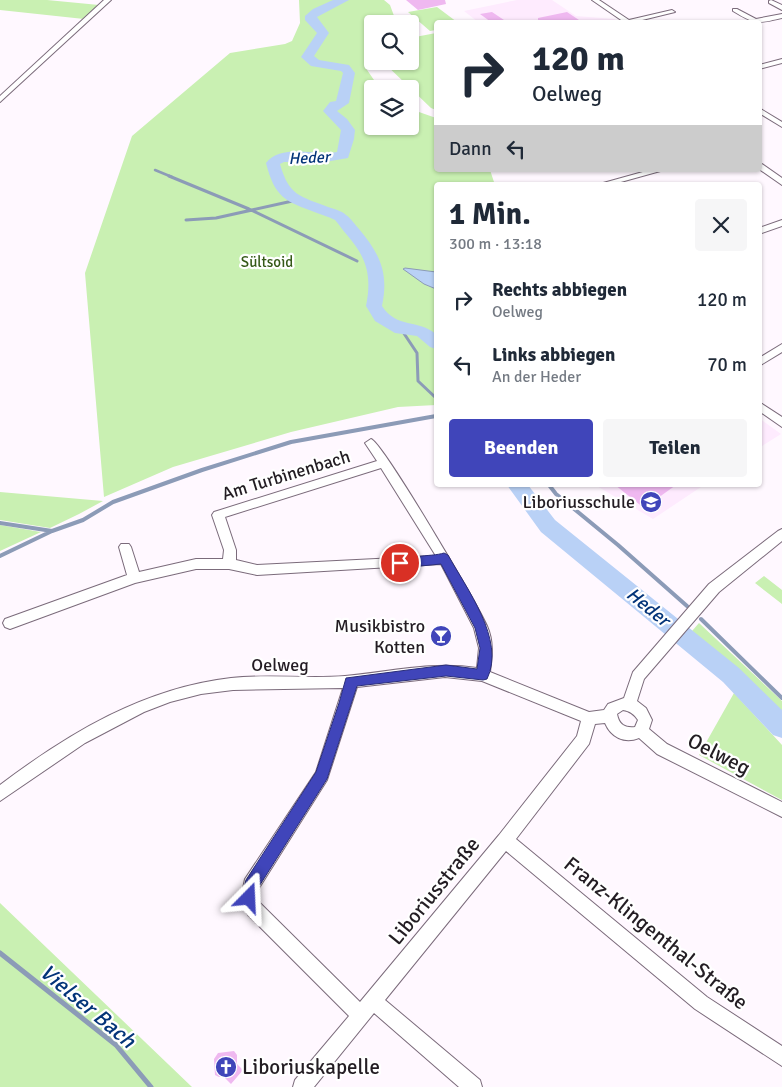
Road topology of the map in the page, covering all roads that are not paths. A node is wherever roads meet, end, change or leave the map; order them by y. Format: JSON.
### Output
{"nodes":[{"id":1,"x":108,"y":0,"type":"edge"},
{"id":2,"x":595,"y":0,"type":"edge"},
{"id":3,"x":771,"y":2,"type":"dead end"},
{"id":4,"x":782,"y":8,"type":"edge"},
{"id":5,"x":735,"y":10,"type":"dead end"},
{"id":6,"x":672,"y":12,"type":"dead end"},
{"id":7,"x":782,"y":16,"type":"edge"},
{"id":8,"x":624,"y":20,"type":"edge"},
{"id":9,"x":636,"y":20,"type":"edge"},
{"id":10,"x":752,"y":20,"type":"edge"},
{"id":11,"x":762,"y":20,"type":"edge"},
{"id":12,"x":782,"y":61,"type":"edge"},
{"id":13,"x":762,"y":66,"type":"edge"},
{"id":14,"x":0,"y":100,"type":"edge"},
{"id":15,"x":762,"y":112,"type":"edge"},
{"id":16,"x":781,"y":123,"type":"edge"},
{"id":17,"x":762,"y":167,"type":"edge"},
{"id":18,"x":652,"y":172,"type":"edge"},
{"id":19,"x":612,"y":182,"type":"edge"},
{"id":20,"x":782,"y":182,"type":"edge"},
{"id":21,"x":782,"y":223,"type":"edge"},
{"id":22,"x":762,"y":230,"type":"edge"},
{"id":23,"x":782,"y":347,"type":"edge"},
{"id":24,"x":762,"y":361,"type":"edge"},
{"id":25,"x":762,"y":408,"type":"edge"},
{"id":26,"x":782,"y":423,"type":"edge"},
{"id":27,"x":371,"y":443,"type":"dead end"},
{"id":28,"x":385,"y":463,"type":"junction"},
{"id":29,"x":782,"y":534,"type":"edge"},
{"id":30,"x":126,"y":547,"type":"dead end"},
{"id":31,"x":444,"y":558,"type":"junction"},
{"id":32,"x":229,"y":564,"type":"junction"},
{"id":33,"x":134,"y":578,"type":"junction"},
{"id":34,"x":10,"y":623,"type":"dead end"},
{"id":35,"x":483,"y":675,"type":"junction"},
{"id":36,"x":350,"y":682,"type":"junction"},
{"id":37,"x":629,"y":704,"type":"junction"},
{"id":38,"x":610,"y":716,"type":"junction"},
{"id":39,"x":588,"y":718,"type":"junction"},
{"id":40,"x":641,"y":731,"type":"junction"},
{"id":41,"x":0,"y":794,"type":"edge"},
{"id":42,"x":782,"y":810,"type":"edge"},
{"id":43,"x":505,"y":840,"type":"junction"},
{"id":44,"x":373,"y":1001,"type":"junction"},
{"id":45,"x":361,"y":1015,"type":"junction"},
{"id":46,"x":782,"y":1057,"type":"edge"},
{"id":47,"x":302,"y":1087,"type":"edge"},
{"id":48,"x":473,"y":1087,"type":"edge"}],
"edges":[{"from":1,"to":14,"type":"street"},
{"from":2,"to":8,"type":"street"},
{"from":3,"to":4,"type":"street"},
{"from":5,"to":10,"type":"street"},
{"from":6,"to":9,"type":"street"},
{"from":7,"to":11,"type":"street"},
{"from":12,"to":13,"type":"street"},
{"from":15,"to":16,"type":"street"},
{"from":17,"to":20,"type":"street"},
{"from":18,"to":19,"type":"street"},
{"from":21,"to":22,"type":"street"},
{"from":23,"to":24,"type":"street"},
{"from":25,"to":26,"type":"street"},
{"from":27,"to":28,"type":"street"},
{"from":28,"to":31,"type":"street"},
{"from":28,"to":32,"type":"street","name":"Am Turbinenbach"},
{"from":29,"to":37,"type":"street"},
{"from":30,"to":33,"type":"street"},
{"from":31,"to":32,"type":"street"},
{"from":31,"to":35,"type":"street"},
{"from":32,"to":33,"type":"street"},
{"from":33,"to":34,"type":"street"},
{"from":35,"to":36,"type":"street","name":"Oelweg"},
{"from":35,"to":39,"type":"street","name":"Oelweg"},
{"from":36,"to":41,"type":"street","name":"Oelweg"},
{"from":36,"to":45,"type":"street"},
{"from":37,"to":38,"type":"street"},
{"from":37,"to":40,"type":"street"},
{"from":38,"to":39,"type":"street","name":"Oelweg"},
{"from":38,"to":40,"type":"street"},
{"from":39,"to":43,"type":"street","name":"Liboriusstraße"},
{"from":40,"to":42,"type":"street","name":"Oelweg"},
{"from":43,"to":44,"type":"street","name":"Liboriusstraße"},
{"from":43,"to":46,"type":"street","name":"Franz-Klingenthal-Straße"},
{"from":44,"to":45,"type":"street","name":"Liboriusstraße"},
{"from":44,"to":48,"type":"street"},
{"from":45,"to":47,"type":"street","name":"Liboriusstraße"}]}
